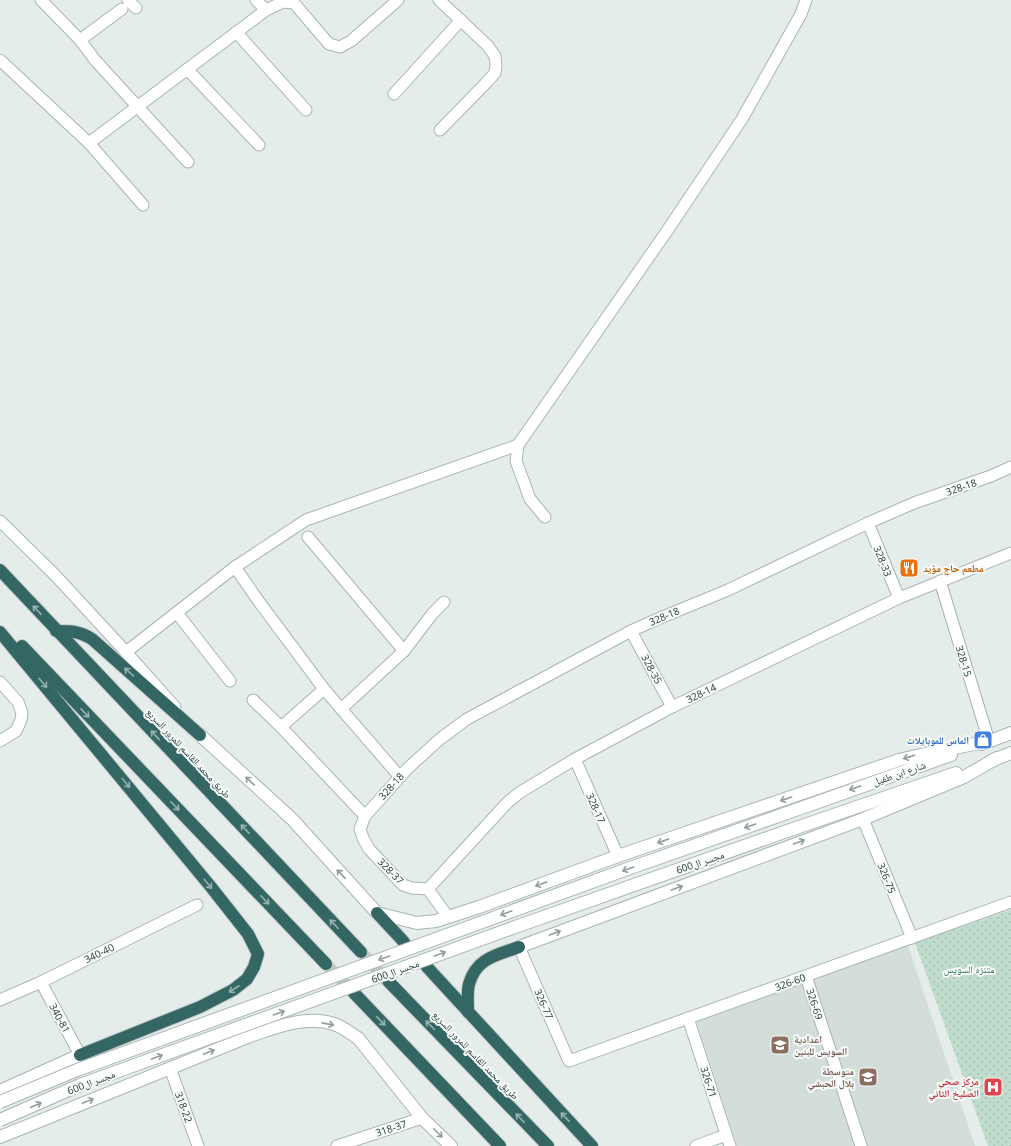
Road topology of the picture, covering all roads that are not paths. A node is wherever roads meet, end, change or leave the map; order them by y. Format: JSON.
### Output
{"nodes":[{"id":1,"x":41,"y":0,"type":"edge"},
{"id":2,"x":256,"y":0,"type":"edge"},
{"id":3,"x":398,"y":0,"type":"edge"},
{"id":4,"x":439,"y":0,"type":"edge"},
{"id":5,"x":806,"y":0,"type":"edge"},
{"id":6,"x":129,"y":6,"type":"edge"},
{"id":7,"x":266,"y":10,"type":"junction"},
{"id":8,"x":461,"y":20,"type":"junction"},
{"id":9,"x":236,"y":32,"type":"junction"},
{"id":10,"x":80,"y":40,"type":"junction"},
{"id":11,"x":0,"y":60,"type":"edge"},
{"id":12,"x":187,"y":69,"type":"junction"},
{"id":13,"x":394,"y":94,"type":"dead end"},
{"id":14,"x":138,"y":106,"type":"junction"},
{"id":15,"x":306,"y":110,"type":"dead end"},
{"id":16,"x":440,"y":130,"type":"dead end"},
{"id":17,"x":89,"y":143,"type":"junction"},
{"id":18,"x":259,"y":145,"type":"dead end"},
{"id":19,"x":188,"y":162,"type":"dead end"},
{"id":20,"x":143,"y":205,"type":"dead end"},
{"id":21,"x":518,"y":446,"type":"junction"},
{"id":22,"x":1011,"y":467,"type":"edge"},
{"id":23,"x":545,"y":517,"type":"dead end"},
{"id":24,"x":0,"y":521,"type":"edge"},
{"id":25,"x":868,"y":523,"type":"junction"},
{"id":26,"x":308,"y":537,"type":"dead end"},
{"id":27,"x":1011,"y":553,"type":"edge"},
{"id":28,"x":235,"y":567,"type":"junction"},
{"id":29,"x":0,"y":570,"type":"edge"},
{"id":30,"x":940,"y":581,"type":"junction"},
{"id":31,"x":899,"y":598,"type":"junction"},
{"id":32,"x":444,"y":602,"type":"dead end"},
{"id":33,"x":177,"y":613,"type":"junction"},
{"id":34,"x":0,"y":624,"type":"edge"},
{"id":35,"x":56,"y":630,"type":"junction"},
{"id":36,"x":631,"y":631,"type":"junction"},
{"id":37,"x":0,"y":632,"type":"edge"},
{"id":38,"x":404,"y":651,"type":"junction"},
{"id":39,"x":126,"y":652,"type":"junction"},
{"id":40,"x":230,"y":681,"type":"dead end"},
{"id":41,"x":0,"y":682,"type":"edge"},
{"id":42,"x":324,"y":689,"type":"junction"},
{"id":43,"x":253,"y":700,"type":"dead end"},
{"id":44,"x":672,"y":707,"type":"junction"},
{"id":45,"x":341,"y":709,"type":"junction"},
{"id":46,"x":281,"y":727,"type":"junction"},
{"id":47,"x":1011,"y":733,"type":"edge"},
{"id":48,"x":200,"y":735,"type":"junction"},
{"id":49,"x":0,"y":741,"type":"edge"},
{"id":50,"x":989,"y":741,"type":"junction"},
{"id":51,"x":1011,"y":754,"type":"edge"},
{"id":52,"x":997,"y":758,"type":"junction"},
{"id":53,"x":575,"y":759,"type":"junction"},
{"id":54,"x":400,"y":777,"type":"junction"},
{"id":55,"x":787,"y":813,"type":"joint"},
{"id":56,"x":365,"y":816,"type":"junction"},
{"id":57,"x":863,"y":819,"type":"junction"},
{"id":58,"x":360,"y":829,"type":"joint"},
{"id":59,"x":793,"y":829,"type":"joint"},
{"id":60,"x":618,"y":856,"type":"junction"},
{"id":61,"x":428,"y":889,"type":"junction"},
{"id":62,"x":1011,"y":902,"type":"edge"},
{"id":63,"x":198,"y":905,"type":"dead end"},
{"id":64,"x":377,"y":913,"type":"junction"},
{"id":65,"x":448,"y":917,"type":"junction"},
{"id":66,"x":912,"y":938,"type":"junction"},
{"id":67,"x":404,"y":942,"type":"dead end"},
{"id":68,"x":519,"y":947,"type":"junction"},
{"id":69,"x":361,"y":952,"type":"tunnel mouth"},
{"id":70,"x":326,"y":964,"type":"tunnel mouth"},
{"id":71,"x":427,"y":967,"type":"dead end"},
{"id":72,"x":806,"y":976,"type":"junction"},
{"id":73,"x":388,"y":981,"type":"tunnel mouth"},
{"id":74,"x":41,"y":982,"type":"junction"},
{"id":75,"x":354,"y":993,"type":"tunnel mouth"},
{"id":76,"x":0,"y":1000,"type":"edge"},
{"id":77,"x":468,"y":1012,"type":"junction"},
{"id":78,"x":688,"y":1018,"type":"junction"},
{"id":79,"x":80,"y":1055,"type":"junction"},
{"id":80,"x":569,"y":1061,"type":"joint"},
{"id":81,"x":170,"y":1068,"type":"junction"},
{"id":82,"x":0,"y":1091,"type":"edge"},
{"id":83,"x":0,"y":1102,"type":"edge"},
{"id":84,"x":422,"y":1118,"type":"junction"},
{"id":85,"x":0,"y":1120,"type":"edge"},
{"id":86,"x":0,"y":1137,"type":"edge"},
{"id":87,"x":728,"y":1141,"type":"edge"},
{"id":88,"x":352,"y":1144,"type":"edge"},
{"id":89,"x":198,"y":1146,"type":"edge"},
{"id":90,"x":337,"y":1146,"type":"edge"},
{"id":91,"x":451,"y":1146,"type":"edge"},
{"id":92,"x":500,"y":1146,"type":"edge"},
{"id":93,"x":548,"y":1146,"type":"edge"},
{"id":94,"x":592,"y":1146,"type":"edge"},
{"id":95,"x":696,"y":1146,"type":"edge"},
{"id":96,"x":861,"y":1146,"type":"edge"}],
"edges":[{"from":1,"to":10,"type":"street"},
{"from":2,"to":7,"type":"street"},
{"from":3,"to":7,"type":"street"},
{"from":4,"to":8,"type":"street"},
{"from":5,"to":21,"type":"street"},
{"from":6,"to":10,"type":"street"},
{"from":7,"to":9,"type":"street"},
{"from":8,"to":13,"type":"street"},
{"from":8,"to":16,"type":"street"},
{"from":9,"to":12,"type":"street"},
{"from":9,"to":15,"type":"street"},
{"from":10,"to":14,"type":"street"},
{"from":11,"to":17,"type":"street"},
{"from":12,"to":14,"type":"street"},
{"from":12,"to":18,"type":"street"},
{"from":14,"to":17,"type":"street"},
{"from":14,"to":19,"type":"street"},
{"from":17,"to":20,"type":"street"},
{"from":21,"to":23,"type":"street"},
{"from":21,"to":28,"type":"street"},
{"from":22,"to":25,"type":"street","name":"328-18"},
{"from":24,"to":39,"type":"street"},
{"from":25,"to":31,"type":"street","name":"328-33"},
{"from":25,"to":36,"type":"street","name":"328-18"},
{"from":26,"to":38,"type":"street"},
{"from":27,"to":30,"type":"street","name":"328-14"},
{"from":28,"to":33,"type":"street"},
{"from":28,"to":42,"type":"street"},
{"from":35,"to":29,"type":"highway","name":"طريق محمد القاسم للمرور السريع","one_way":true},
{"from":30,"to":31,"type":"street","name":"328-14"},
{"from":30,"to":50,"type":"street","name":"328-15"},
{"from":31,"to":44,"type":"street","name":"328-14"},
{"from":32,"to":38,"type":"street"},
{"from":33,"to":39,"type":"street"},
{"from":33,"to":40,"type":"street"},
{"from":34,"to":70,"type":"highway","one_way":true},
{"from":48,"to":35,"type":"highway","one_way":true},
{"from":69,"to":35,"type":"highway","name":"طريق محمد القاسم للمرور السريع","one_way":true},
{"from":36,"to":44,"type":"street","name":"328-35"},
{"from":36,"to":54,"type":"street","name":"328-18"},
{"from":37,"to":79,"type":"highway","one_way":true},
{"from":38,"to":45,"type":"street"},
{"from":39,"to":48,"type":"street"},
{"from":41,"to":49,"type":"street"},
{"from":42,"to":45,"type":"street"},
{"from":42,"to":46,"type":"street"},
{"from":43,"to":46,"type":"street"},
{"from":44,"to":53,"type":"street","name":"328-14"},
{"from":45,"to":54,"type":"street"},
{"from":46,"to":56,"type":"street"},
{"from":47,"to":50,"type":"street","name":"شارع ابن طفيل"},
{"from":64,"to":48,"type":"street","one_way":true},
{"from":50,"to":55,"type":"street","name":"شارع ابن طفيل","one_way":true},
{"from":50,"to":60,"type":"street","one_way":true},
{"from":51,"to":52,"type":"street","name":"شارع ابن طفيل"},
{"from":52,"to":57,"type":"street"},
{"from":52,"to":59,"type":"street","name":"شارع ابن طفيل"},
{"from":53,"to":60,"type":"street","name":"328-17"},
{"from":53,"to":61,"type":"street","name":"328-14"},
{"from":54,"to":56,"type":"street","name":"328-18"},
{"from":55,"to":83,"type":"street","name":"مجسر ال600","one_way":true,"bridge":true},
{"from":56,"to":58,"type":"street","name":"328-18"},
{"from":57,"to":66,"type":"street","name":"326-75"},
{"from":68,"to":57,"type":"street","one_way":true},
{"from":58,"to":61,"type":"street","name":"328-37"},
{"from":85,"to":59,"type":"street","name":"مجسر ال600","one_way":true,"bridge":true},
{"from":60,"to":65,"type":"street","one_way":true},
{"from":61,"to":65,"type":"street"},
{"from":62,"to":66,"type":"street","name":"326-60"},
{"from":63,"to":74,"type":"street","name":"340-40"},
{"from":64,"to":65,"type":"street"},
{"from":64,"to":67,"type":"highway"},
{"from":66,"to":72,"type":"street","name":"326-60"},
{"from":68,"to":77,"type":"highway"},
{"from":68,"to":80,"type":"street","name":"326-77"},
{"from":71,"to":77,"type":"highway"},
{"from":72,"to":78,"type":"street","name":"326-60"},
{"from":72,"to":96,"type":"street","name":"326-69"},
{"from":93,"to":73,"type":"highway","name":"طريق محمد القاسم للمرور السريع","one_way":true},
{"from":74,"to":76,"type":"street","name":"340-40"},
{"from":74,"to":79,"type":"street","name":"340-81"},
{"from":75,"to":92,"type":"highway","one_way":true},
{"from":94,"to":77,"type":"highway","one_way":true},
{"from":78,"to":80,"type":"street","name":"326-60"},
{"from":78,"to":87,"type":"street","name":"326-71"},
{"from":79,"to":82,"type":"street"},
{"from":81,"to":84,"type":"street","one_way":true},
{"from":86,"to":81,"type":"street","one_way":true},
{"from":81,"to":89,"type":"street","name":"318-22"},
{"from":84,"to":88,"type":"street","name":"318-37"},
{"from":84,"to":91,"type":"street","one_way":true},
{"from":87,"to":95,"type":"street"},
{"from":88,"to":90,"type":"street","name":"318-37"}]}
